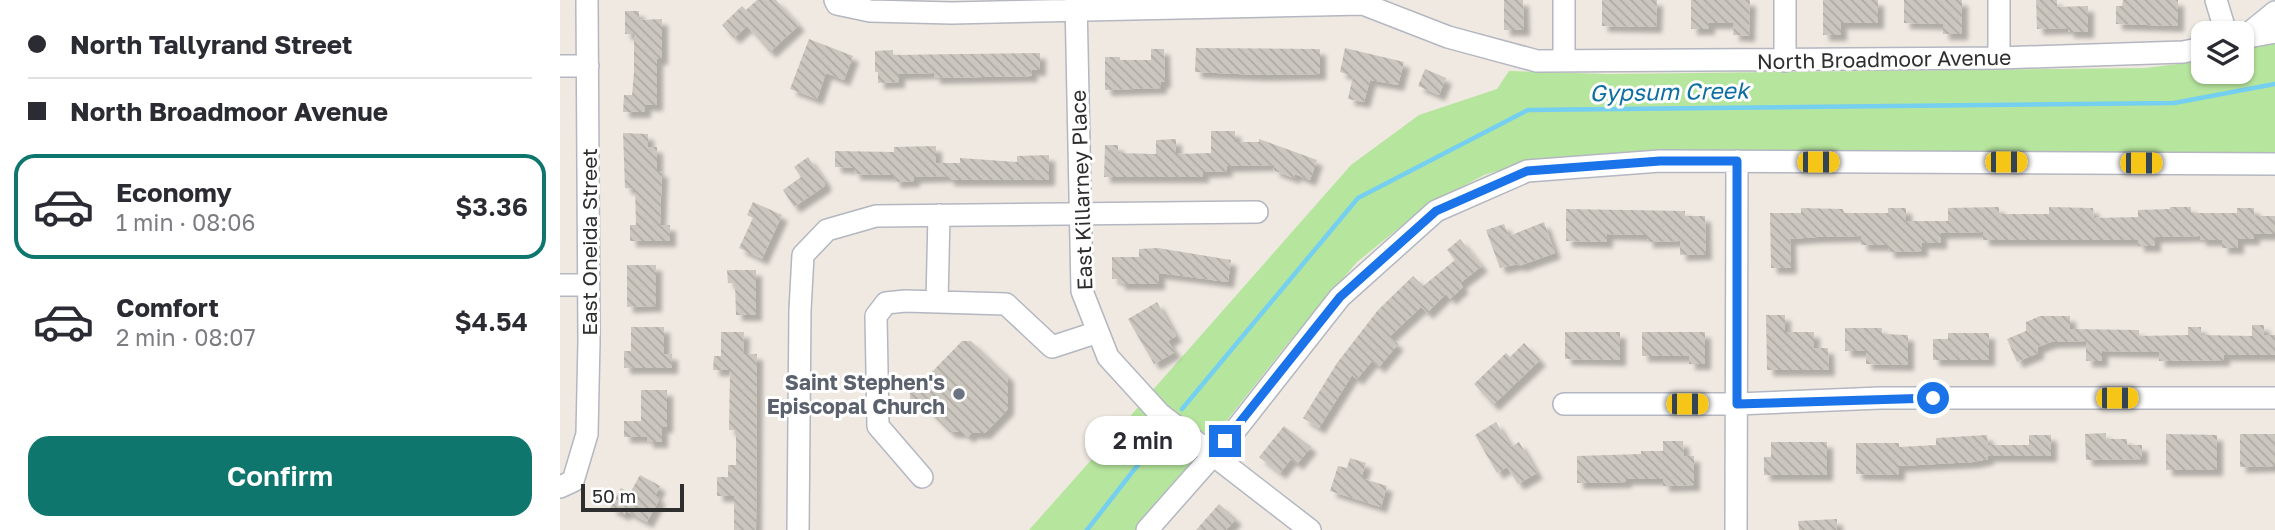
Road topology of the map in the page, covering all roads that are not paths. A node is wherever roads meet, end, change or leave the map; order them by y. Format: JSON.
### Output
{"nodes":[{"id":1,"x":587,"y":0,"type":"edge"},
{"id":2,"x":1564,"y":0,"type":"edge"},
{"id":3,"x":1785,"y":0,"type":"edge"},
{"id":4,"x":1999,"y":0,"type":"edge"},
{"id":5,"x":2216,"y":0,"type":"edge"},
{"id":6,"x":836,"y":2,"type":"edge"},
{"id":7,"x":1324,"y":2,"type":"edge"},
{"id":8,"x":1363,"y":2,"type":"edge"},
{"id":9,"x":1076,"y":5,"type":"edge"},
{"id":10,"x":2275,"y":12,"type":"edge"},
{"id":11,"x":2228,"y":21,"type":"edge"},
{"id":12,"x":2254,"y":25,"type":"edge"},
{"id":13,"x":2275,"y":32,"type":"edge"},
{"id":14,"x":2254,"y":34,"type":"edge"},
{"id":15,"x":2191,"y":50,"type":"edge"},
{"id":16,"x":1999,"y":58,"type":"junction"},
{"id":17,"x":1564,"y":61,"type":"junction"},
{"id":18,"x":1785,"y":61,"type":"junction"},
{"id":19,"x":560,"y":66,"type":"edge"},
{"id":20,"x":588,"y":66,"type":"junction"},
{"id":21,"x":1737,"y":161,"type":"junction"},
{"id":22,"x":2275,"y":164,"type":"edge"},
{"id":23,"x":1257,"y":212,"type":"dead end"},
{"id":24,"x":1079,"y":214,"type":"junction"},
{"id":25,"x":939,"y":215,"type":"junction"},
{"id":26,"x":560,"y":285,"type":"edge"},
{"id":27,"x":588,"y":285,"type":"junction"},
{"id":28,"x":937,"y":302,"type":"junction"},
{"id":29,"x":1098,"y":332,"type":"junction"},
{"id":30,"x":2275,"y":398,"type":"edge"},
{"id":31,"x":1564,"y":404,"type":"dead end"},
{"id":32,"x":1737,"y":404,"type":"junction"},
{"id":33,"x":1214,"y":455,"type":"junction"},
{"id":34,"x":922,"y":477,"type":"dead end"},
{"id":35,"x":566,"y":484,"type":"edge"},
{"id":36,"x":798,"y":530,"type":"edge"},
{"id":37,"x":1147,"y":530,"type":"edge"},
{"id":38,"x":1310,"y":530,"type":"edge"},
{"id":39,"x":1737,"y":530,"type":"edge"}],
"edges":[{"from":1,"to":20,"type":"street","name":"East Oneida Street"},
{"from":2,"to":17,"type":"street"},
{"from":3,"to":18,"type":"street"},
{"from":4,"to":16,"type":"street"},
{"from":5,"to":11,"type":"street"},
{"from":6,"to":9,"type":"street"},
{"from":7,"to":8,"type":"street"},
{"from":7,"to":9,"type":"street"},
{"from":8,"to":17,"type":"street","name":"North Broadmoor Avenue"},
{"from":9,"to":24,"type":"street","name":"East Killarney Place"},
{"from":10,"to":12,"type":"street"},
{"from":13,"to":14,"type":"street"},
{"from":15,"to":16,"type":"street","name":"North Broadmoor Avenue"},
{"from":16,"to":18,"type":"street","name":"North Broadmoor Avenue"},
{"from":17,"to":18,"type":"street","name":"North Broadmoor Avenue"},
{"from":19,"to":20,"type":"street"},
{"from":20,"to":27,"type":"street","name":"East Oneida Street"},
{"from":21,"to":22,"type":"street"},
{"from":21,"to":32,"type":"street"},
{"from":21,"to":33,"type":"street"},
{"from":23,"to":24,"type":"street"},
{"from":24,"to":25,"type":"street"},
{"from":24,"to":29,"type":"street","name":"East Killarney Place"},
{"from":25,"to":28,"type":"street"},
{"from":25,"to":36,"type":"street"},
{"from":26,"to":27,"type":"street"},
{"from":27,"to":35,"type":"street","name":"East Oneida Street"},
{"from":28,"to":29,"type":"street"},
{"from":28,"to":34,"type":"street"},
{"from":29,"to":33,"type":"street","name":"East Killarney Place"},
{"from":30,"to":32,"type":"street"},
{"from":31,"to":32,"type":"street"},
{"from":32,"to":39,"type":"street"},
{"from":33,"to":37,"type":"street"},
{"from":33,"to":38,"type":"street","name":"East Killarney Place"}]}
